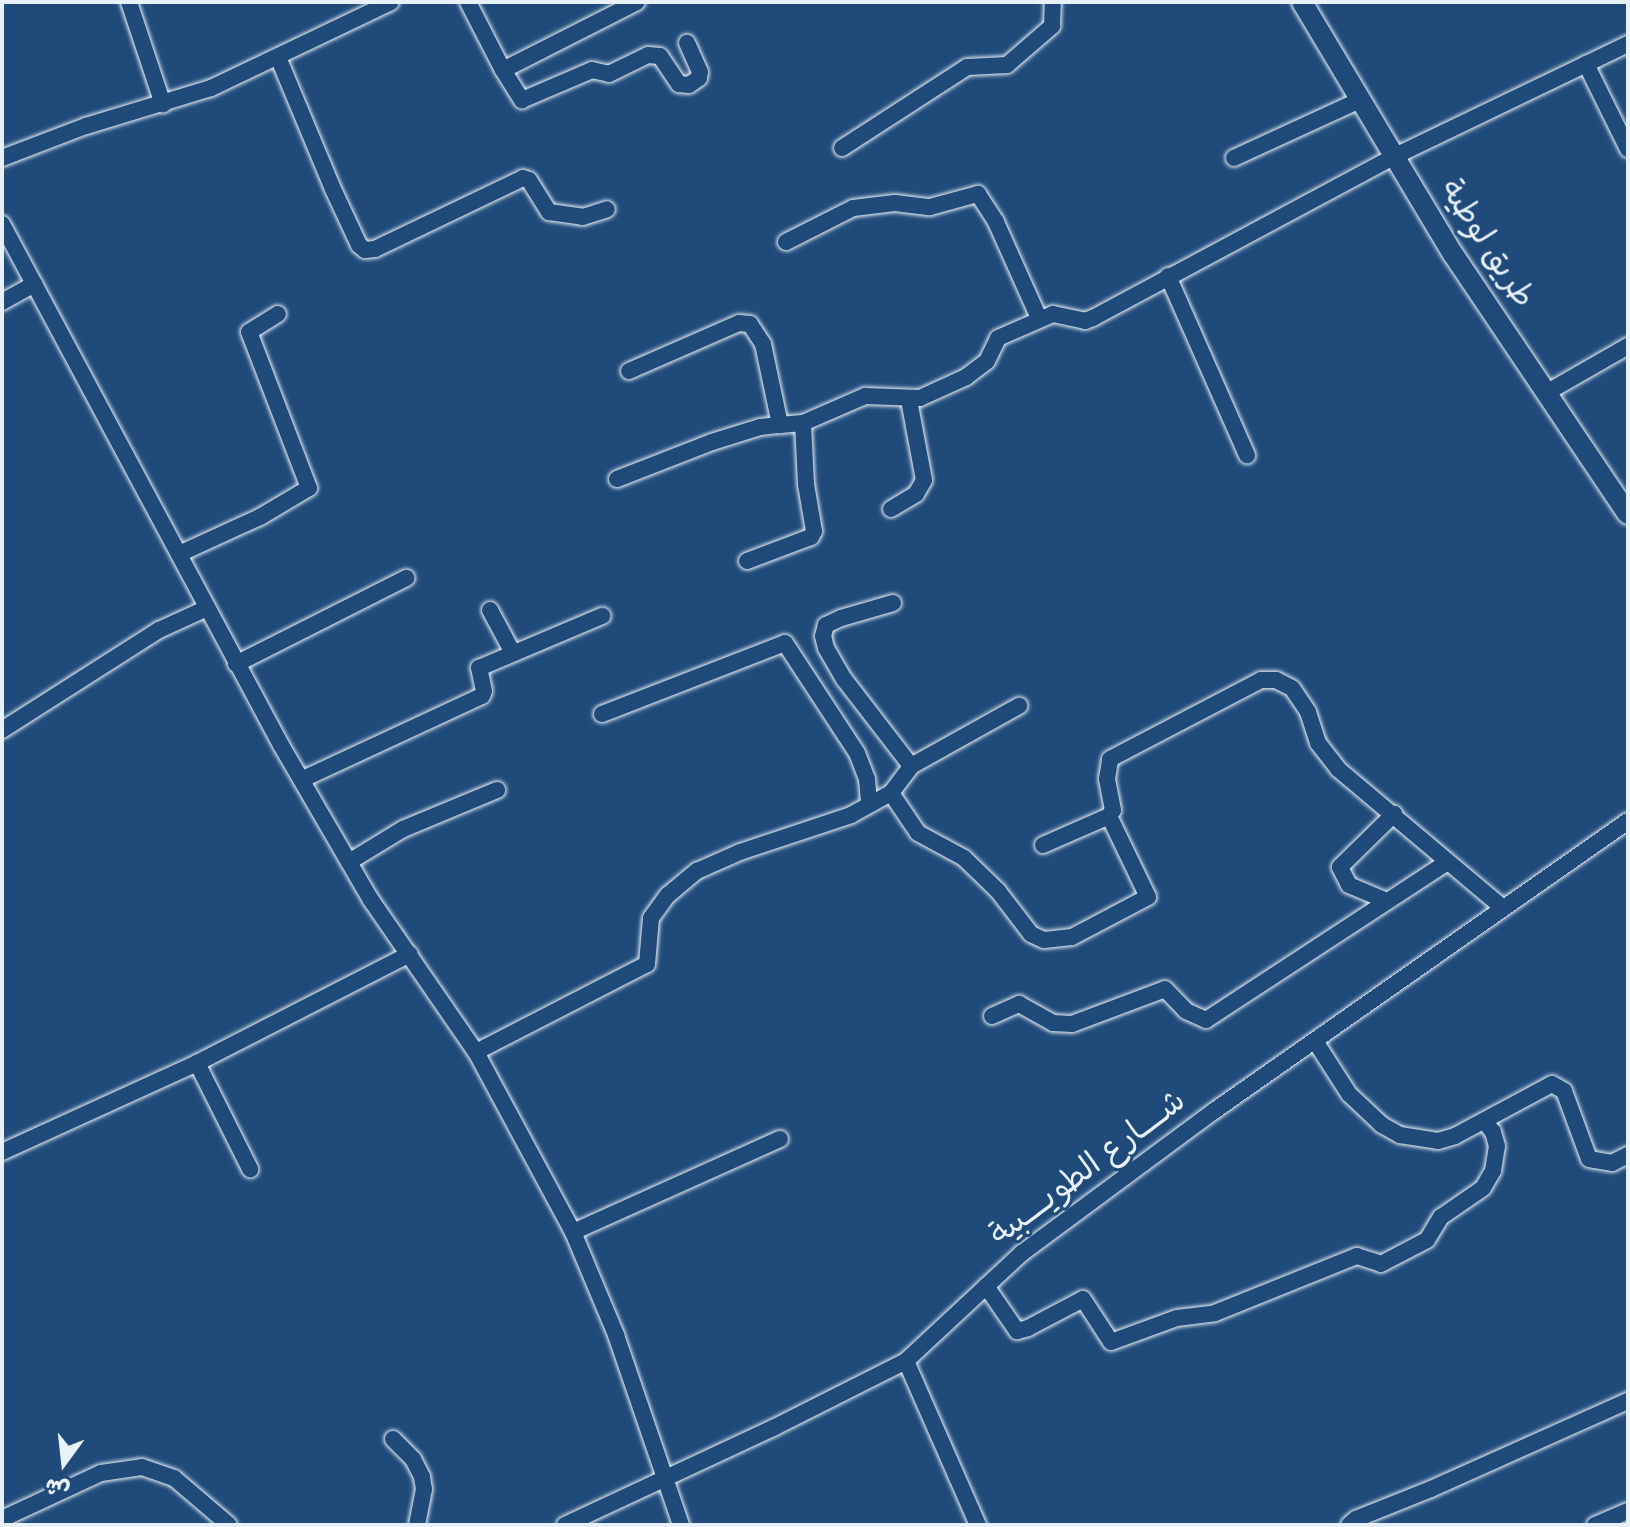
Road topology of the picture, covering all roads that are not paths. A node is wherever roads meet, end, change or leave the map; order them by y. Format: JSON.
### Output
{"nodes":[{"id":1,"x":129,"y":2,"type":"edge"},
{"id":2,"x":391,"y":2,"type":"edge"},
{"id":3,"x":468,"y":2,"type":"edge"},
{"id":4,"x":637,"y":2,"type":"edge"},
{"id":5,"x":1053,"y":2,"type":"edge"},
{"id":6,"x":1302,"y":2,"type":"edge"},
{"id":7,"x":687,"y":43,"type":"dead end"},
{"id":8,"x":1628,"y":44,"type":"edge"},
{"id":9,"x":278,"y":57,"type":"junction"},
{"id":10,"x":1586,"y":64,"type":"junction"},
{"id":11,"x":503,"y":70,"type":"junction"},
{"id":12,"x":1360,"y":100,"type":"junction"},
{"id":13,"x":163,"y":104,"type":"junction"},
{"id":14,"x":842,"y":148,"type":"dead end"},
{"id":15,"x":1628,"y":149,"type":"edge"},
{"id":16,"x":1393,"y":157,"type":"junction"},
{"id":17,"x":2,"y":158,"type":"edge"},
{"id":18,"x":1234,"y":158,"type":"dead end"},
{"id":19,"x":607,"y":209,"type":"dead end"},
{"id":20,"x":2,"y":224,"type":"edge"},
{"id":21,"x":786,"y":242,"type":"dead end"},
{"id":22,"x":1168,"y":276,"type":"junction"},
{"id":23,"x":34,"y":284,"type":"junction"},
{"id":24,"x":2,"y":302,"type":"edge"},
{"id":25,"x":278,"y":314,"type":"dead end"},
{"id":26,"x":1039,"y":318,"type":"junction"},
{"id":27,"x":1628,"y":346,"type":"edge"},
{"id":28,"x":629,"y":371,"type":"dead end"},
{"id":29,"x":1546,"y":393,"type":"junction"},
{"id":30,"x":909,"y":400,"type":"junction"},
{"id":31,"x":803,"y":423,"type":"junction"},
{"id":32,"x":780,"y":425,"type":"junction"},
{"id":33,"x":1247,"y":455,"type":"dead end"},
{"id":34,"x":617,"y":479,"type":"dead end"},
{"id":35,"x":891,"y":509,"type":"dead end"},
{"id":36,"x":1628,"y":514,"type":"edge"},
{"id":37,"x":179,"y":554,"type":"junction"},
{"id":38,"x":747,"y":561,"type":"dead end"},
{"id":39,"x":406,"y":578,"type":"dead end"},
{"id":40,"x":893,"y":603,"type":"dead end"},
{"id":41,"x":207,"y":608,"type":"junction"},
{"id":42,"x":490,"y":610,"type":"dead end"},
{"id":43,"x":602,"y":616,"type":"dead end"},
{"id":44,"x":513,"y":653,"type":"junction"},
{"id":45,"x":236,"y":664,"type":"junction"},
{"id":46,"x":1019,"y":706,"type":"dead end"},
{"id":47,"x":602,"y":714,"type":"dead end"},
{"id":48,"x":2,"y":730,"type":"edge"},
{"id":49,"x":911,"y":766,"type":"junction"},
{"id":50,"x":303,"y":779,"type":"junction"},
{"id":51,"x":497,"y":790,"type":"dead end"},
{"id":52,"x":891,"y":793,"type":"junction"},
{"id":53,"x":869,"y":804,"type":"junction"},
{"id":54,"x":1394,"y":814,"type":"junction"},
{"id":55,"x":1109,"y":816,"type":"junction"},
{"id":56,"x":1628,"y":821,"type":"edge"},
{"id":57,"x":1043,"y":845,"type":"dead end"},
{"id":58,"x":349,"y":862,"type":"junction"},
{"id":59,"x":1446,"y":863,"type":"junction"},
{"id":60,"x":1387,"y":901,"type":"junction"},
{"id":61,"x":1502,"y":907,"type":"junction"},
{"id":62,"x":410,"y":954,"type":"junction"},
{"id":63,"x":992,"y":1016,"type":"dead end"},
{"id":64,"x":1315,"y":1041,"type":"junction"},
{"id":65,"x":476,"y":1052,"type":"junction"},
{"id":66,"x":197,"y":1063,"type":"junction"},
{"id":67,"x":1485,"y":1122,"type":"junction"},
{"id":68,"x":780,"y":1139,"type":"dead end"},
{"id":69,"x":2,"y":1152,"type":"edge"},
{"id":70,"x":1628,"y":1155,"type":"edge"},
{"id":71,"x":250,"y":1169,"type":"dead end"},
{"id":72,"x":573,"y":1232,"type":"junction"},
{"id":73,"x":986,"y":1286,"type":"junction"},
{"id":74,"x":906,"y":1361,"type":"junction"},
{"id":75,"x":1628,"y":1401,"type":"edge"},
{"id":76,"x":393,"y":1439,"type":"dead end"},
{"id":77,"x":667,"y":1477,"type":"junction"},
{"id":78,"x":1628,"y":1511,"type":"edge"},
{"id":79,"x":2,"y":1519,"type":"edge"},
{"id":80,"x":229,"y":1525,"type":"edge"},
{"id":81,"x":417,"y":1525,"type":"edge"},
{"id":82,"x":565,"y":1525,"type":"edge"},
{"id":83,"x":681,"y":1525,"type":"edge"},
{"id":84,"x":978,"y":1525,"type":"edge"},
{"id":85,"x":1349,"y":1525,"type":"edge"},
{"id":86,"x":1595,"y":1525,"type":"edge"}],
"edges":[{"from":1,"to":13,"type":"street"},
{"from":2,"to":9,"type":"street"},
{"from":3,"to":11,"type":"street"},
{"from":4,"to":11,"type":"street"},
{"from":5,"to":14,"type":"street"},
{"from":6,"to":12,"type":"main road","name":"طريق لوطية"},
{"from":7,"to":11,"type":"street"},
{"from":8,"to":10,"type":"street"},
{"from":9,"to":13,"type":"street"},
{"from":9,"to":19,"type":"street"},
{"from":10,"to":15,"type":"street"},
{"from":10,"to":16,"type":"street"},
{"from":12,"to":16,"type":"main road","name":"طريق لوطية"},
{"from":12,"to":18,"type":"street"},
{"from":13,"to":17,"type":"street"},
{"from":16,"to":22,"type":"street"},
{"from":16,"to":29,"type":"main road","name":"طريق لوطية"},
{"from":20,"to":23,"type":"street"},
{"from":21,"to":26,"type":"street"},
{"from":22,"to":26,"type":"street"},
{"from":22,"to":33,"type":"street"},
{"from":23,"to":24,"type":"street"},
{"from":23,"to":37,"type":"street"},
{"from":25,"to":37,"type":"street"},
{"from":26,"to":30,"type":"street"},
{"from":27,"to":29,"type":"street"},
{"from":28,"to":32,"type":"street"},
{"from":29,"to":36,"type":"main road","name":"طريق لوطية"},
{"from":30,"to":31,"type":"street"},
{"from":30,"to":35,"type":"street"},
{"from":31,"to":32,"type":"street"},
{"from":31,"to":38,"type":"street"},
{"from":32,"to":34,"type":"street"},
{"from":37,"to":41,"type":"street"},
{"from":39,"to":45,"type":"street"},
{"from":40,"to":49,"type":"street"},
{"from":41,"to":45,"type":"street"},
{"from":41,"to":48,"type":"street"},
{"from":42,"to":44,"type":"street"},
{"from":43,"to":44,"type":"street"},
{"from":44,"to":50,"type":"street"},
{"from":45,"to":50,"type":"street"},
{"from":46,"to":49,"type":"street"},
{"from":47,"to":53,"type":"street"},
{"from":49,"to":52,"type":"street"},
{"from":50,"to":58,"type":"street"},
{"from":51,"to":58,"type":"street"},
{"from":52,"to":53,"type":"street"},
{"from":52,"to":55,"type":"street"},
{"from":53,"to":65,"type":"street"},
{"from":54,"to":55,"type":"street"},
{"from":54,"to":59,"type":"street"},
{"from":54,"to":60,"type":"street"},
{"from":55,"to":57,"type":"street"},
{"from":56,"to":61,"type":"street","name":"شــــارع الطويــــبية"},
{"from":58,"to":62,"type":"street"},
{"from":59,"to":60,"type":"street"},
{"from":59,"to":61,"type":"street"},
{"from":60,"to":63,"type":"street"},
{"from":61,"to":64,"type":"street","name":"شــــارع الطويــــبية"},
{"from":62,"to":65,"type":"street"},
{"from":62,"to":66,"type":"street"},
{"from":64,"to":67,"type":"street"},
{"from":64,"to":73,"type":"street","name":"شــــارع الطويــــبية"},
{"from":65,"to":72,"type":"street"},
{"from":66,"to":69,"type":"street"},
{"from":66,"to":71,"type":"street"},
{"from":67,"to":70,"type":"street"},
{"from":67,"to":73,"type":"street"},
{"from":68,"to":72,"type":"street"},
{"from":72,"to":77,"type":"street"},
{"from":73,"to":74,"type":"street","name":"شــــارع الطويــــبية"},
{"from":74,"to":77,"type":"street","name":"شــــارع الطويــــبية"},
{"from":74,"to":84,"type":"street"},
{"from":75,"to":85,"type":"street"},
{"from":76,"to":81,"type":"street"},
{"from":77,"to":82,"type":"street","name":"شــــارع الطويــــبية"},
{"from":77,"to":83,"type":"street"},
{"from":78,"to":86,"type":"street"},
{"from":79,"to":80,"type":"street"}]}
